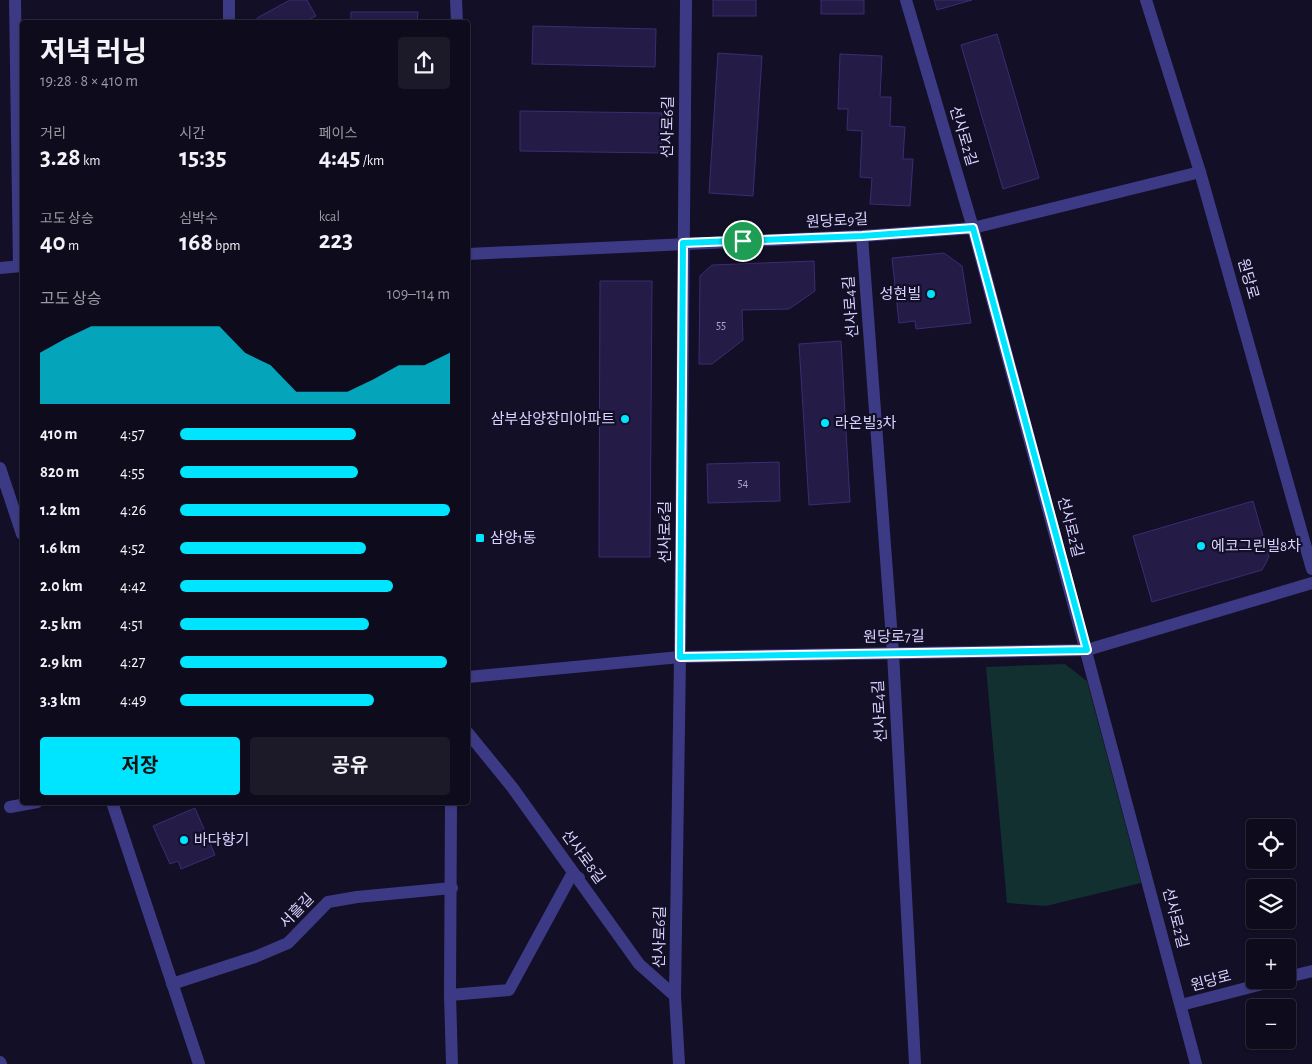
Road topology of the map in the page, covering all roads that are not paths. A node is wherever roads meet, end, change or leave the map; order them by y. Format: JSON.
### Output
{"nodes":[{"id":1,"x":16,"y":0,"type":"edge"},
{"id":2,"x":228,"y":0,"type":"edge"},
{"id":3,"x":456,"y":0,"type":"edge"},
{"id":4,"x":686,"y":0,"type":"edge"},
{"id":5,"x":906,"y":0,"type":"edge"},
{"id":6,"x":1146,"y":0,"type":"edge"},
{"id":7,"x":229,"y":20,"type":"edge"},
{"id":8,"x":457,"y":20,"type":"edge"},
{"id":9,"x":1200,"y":172,"type":"junction"},
{"id":10,"x":20,"y":213,"type":"edge"},
{"id":11,"x":973,"y":228,"type":"junction"},
{"id":12,"x":862,"y":236,"type":"junction"},
{"id":13,"x":683,"y":243,"type":"junction"},
{"id":14,"x":470,"y":254,"type":"edge"},
{"id":15,"x":20,"y":266,"type":"edge"},
{"id":16,"x":0,"y":268,"type":"edge"},
{"id":17,"x":0,"y":468,"type":"edge"},
{"id":18,"x":16,"y":497,"type":"edge"},
{"id":19,"x":20,"y":522,"type":"edge"},
{"id":20,"x":1312,"y":569,"type":"edge"},
{"id":21,"x":1312,"y":583,"type":"edge"},
{"id":22,"x":1087,"y":650,"type":"junction"},
{"id":23,"x":893,"y":653,"type":"junction"},
{"id":24,"x":680,"y":657,"type":"junction"},
{"id":25,"x":470,"y":677,"type":"edge"},
{"id":26,"x":470,"y":735,"type":"edge"},
{"id":27,"x":21,"y":805,"type":"edge"},
{"id":28,"x":113,"y":805,"type":"edge"},
{"id":29,"x":451,"y":805,"type":"edge"},
{"id":30,"x":10,"y":807,"type":"dead end"},
{"id":31,"x":579,"y":878,"type":"junction"},
{"id":32,"x":452,"y":888,"type":"junction"},
{"id":33,"x":1312,"y":971,"type":"edge"},
{"id":34,"x":1296,"y":975,"type":"edge"},
{"id":35,"x":172,"y":984,"type":"junction"},
{"id":36,"x":1246,"y":989,"type":"edge"},
{"id":37,"x":450,"y":995,"type":"junction"},
{"id":38,"x":675,"y":996,"type":"junction"},
{"id":39,"x":1181,"y":1006,"type":"junction"},
{"id":40,"x":199,"y":1064,"type":"edge"},
{"id":41,"x":452,"y":1064,"type":"edge"},
{"id":42,"x":679,"y":1064,"type":"edge"},
{"id":43,"x":915,"y":1064,"type":"edge"},
{"id":44,"x":1196,"y":1064,"type":"edge"}],
"edges":[{"from":1,"to":10,"type":"street"},
{"from":2,"to":7,"type":"street"},
{"from":3,"to":8,"type":"street"},
{"from":4,"to":13,"type":"street","name":"선사로6길"},
{"from":5,"to":11,"type":"street","name":"선사로2길"},
{"from":6,"to":9,"type":"street","name":"원당로"},
{"from":9,"to":11,"type":"street","name":"원당로9길"},
{"from":9,"to":20,"type":"street","name":"원당로"},
{"from":11,"to":12,"type":"street","name":"원당로9길"},
{"from":11,"to":22,"type":"street","name":"선사로2길"},
{"from":12,"to":13,"type":"street","name":"원당로9길"},
{"from":12,"to":23,"type":"street","name":"선사로4길"},
{"from":13,"to":14,"type":"street","name":"원당로9길"},
{"from":13,"to":24,"type":"street","name":"선사로6길"},
{"from":15,"to":16,"type":"street"},
{"from":17,"to":18,"type":"street"},
{"from":18,"to":19,"type":"street"},
{"from":21,"to":22,"type":"street","name":"원당로7길"},
{"from":22,"to":23,"type":"street","name":"원당로7길"},
{"from":22,"to":39,"type":"street","name":"선사로2길"},
{"from":23,"to":24,"type":"street","name":"원당로7길"},
{"from":23,"to":43,"type":"street","name":"선사로4길"},
{"from":24,"to":25,"type":"street","name":"원당로7길"},
{"from":24,"to":38,"type":"street","name":"선사로6길"},
{"from":26,"to":31,"type":"street","name":"선사로8길"},
{"from":27,"to":30,"type":"street"},
{"from":28,"to":35,"type":"street"},
{"from":29,"to":32,"type":"street"},
{"from":31,"to":37,"type":"street"},
{"from":31,"to":38,"type":"street","name":"선사로8길"},
{"from":32,"to":35,"type":"street","name":"서흘길"},
{"from":32,"to":37,"type":"street"},
{"from":33,"to":34,"type":"street"},
{"from":35,"to":40,"type":"street"},
{"from":36,"to":39,"type":"street","name":"원당로"},
{"from":37,"to":41,"type":"street"},
{"from":38,"to":42,"type":"street","name":"선사로6길"},
{"from":39,"to":44,"type":"street","name":"선사로2길"}]}
